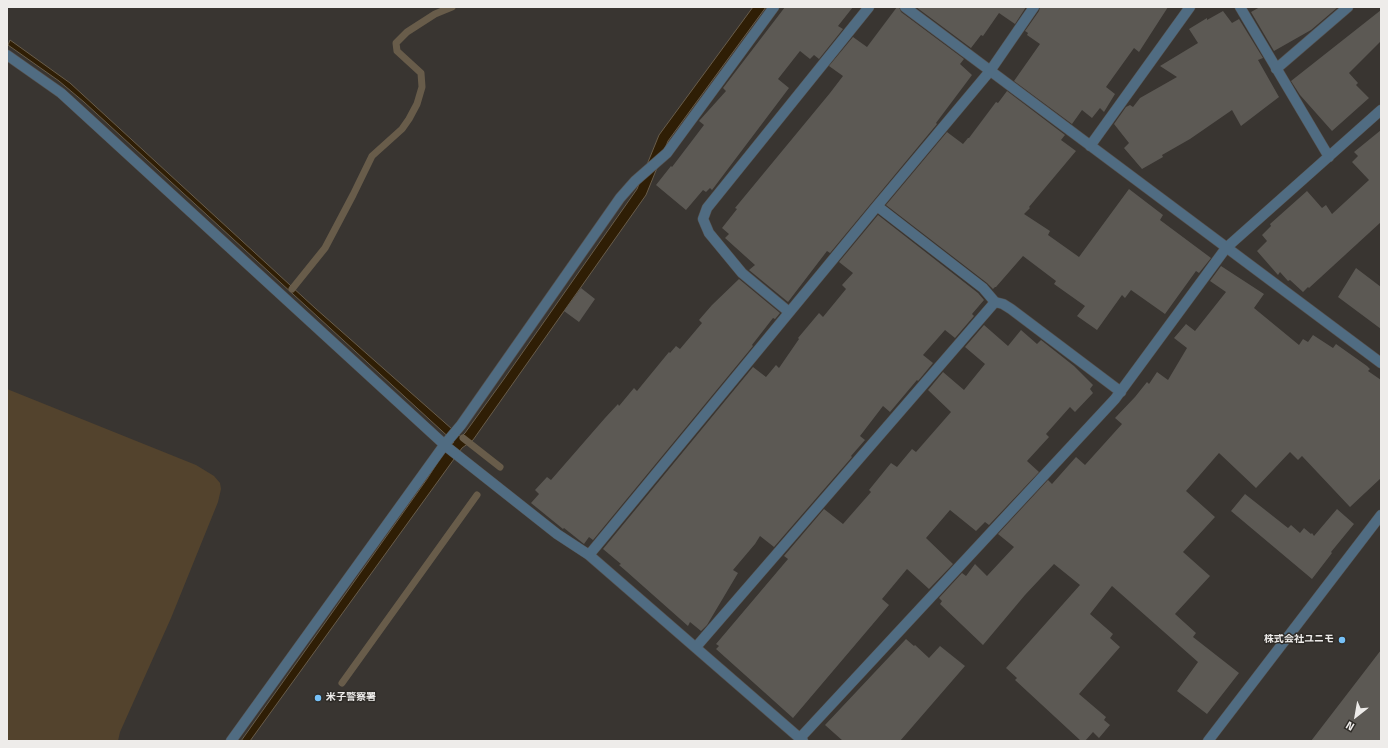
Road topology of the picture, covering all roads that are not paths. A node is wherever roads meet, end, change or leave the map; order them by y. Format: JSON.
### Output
{"nodes":[{"id":1,"x":774,"y":7,"type":"edge"},
{"id":2,"x":869,"y":7,"type":"edge"},
{"id":3,"x":905,"y":7,"type":"edge"},
{"id":4,"x":1034,"y":7,"type":"edge"},
{"id":5,"x":1190,"y":7,"type":"edge"},
{"id":6,"x":1240,"y":7,"type":"edge"},
{"id":7,"x":1348,"y":7,"type":"edge"},
{"id":8,"x":7,"y":54,"type":"edge"},
{"id":9,"x":1276,"y":69,"type":"junction"},
{"id":10,"x":990,"y":71,"type":"junction"},
{"id":11,"x":1381,"y":110,"type":"edge"},
{"id":12,"x":1090,"y":146,"type":"junction"},
{"id":13,"x":1329,"y":157,"type":"junction"},
{"id":14,"x":876,"y":206,"type":"junction"},
{"id":15,"x":1226,"y":248,"type":"junction"},
{"id":16,"x":995,"y":302,"type":"junction"},
{"id":17,"x":789,"y":312,"type":"junction"},
{"id":18,"x":1381,"y":363,"type":"edge"},
{"id":19,"x":1121,"y":392,"type":"junction"},
{"id":20,"x":446,"y":444,"type":"junction"},
{"id":21,"x":1381,"y":515,"type":"edge"},
{"id":22,"x":590,"y":555,"type":"junction"},
{"id":23,"x":696,"y":647,"type":"junction"},
{"id":24,"x":801,"y":740,"type":"edge"},
{"id":25,"x":231,"y":741,"type":"edge"},
{"id":26,"x":1208,"y":741,"type":"edge"}],
"edges":[{"from":1,"to":20,"type":"street"},
{"from":2,"to":17,"type":"street"},
{"from":3,"to":10,"type":"street"},
{"from":4,"to":10,"type":"street"},
{"from":5,"to":12,"type":"street"},
{"from":6,"to":9,"type":"street"},
{"from":7,"to":9,"type":"street"},
{"from":8,"to":20,"type":"street"},
{"from":9,"to":13,"type":"street"},
{"from":10,"to":12,"type":"street"},
{"from":10,"to":14,"type":"street"},
{"from":11,"to":13,"type":"street"},
{"from":12,"to":15,"type":"street"},
{"from":13,"to":15,"type":"street"},
{"from":14,"to":16,"type":"street"},
{"from":14,"to":17,"type":"street"},
{"from":15,"to":18,"type":"street"},
{"from":15,"to":19,"type":"street"},
{"from":16,"to":19,"type":"street"},
{"from":16,"to":23,"type":"street"},
{"from":17,"to":22,"type":"street"},
{"from":19,"to":24,"type":"street"},
{"from":20,"to":22,"type":"street"},
{"from":20,"to":25,"type":"street"},
{"from":21,"to":26,"type":"street"},
{"from":22,"to":23,"type":"street"},
{"from":23,"to":24,"type":"street"}]}
